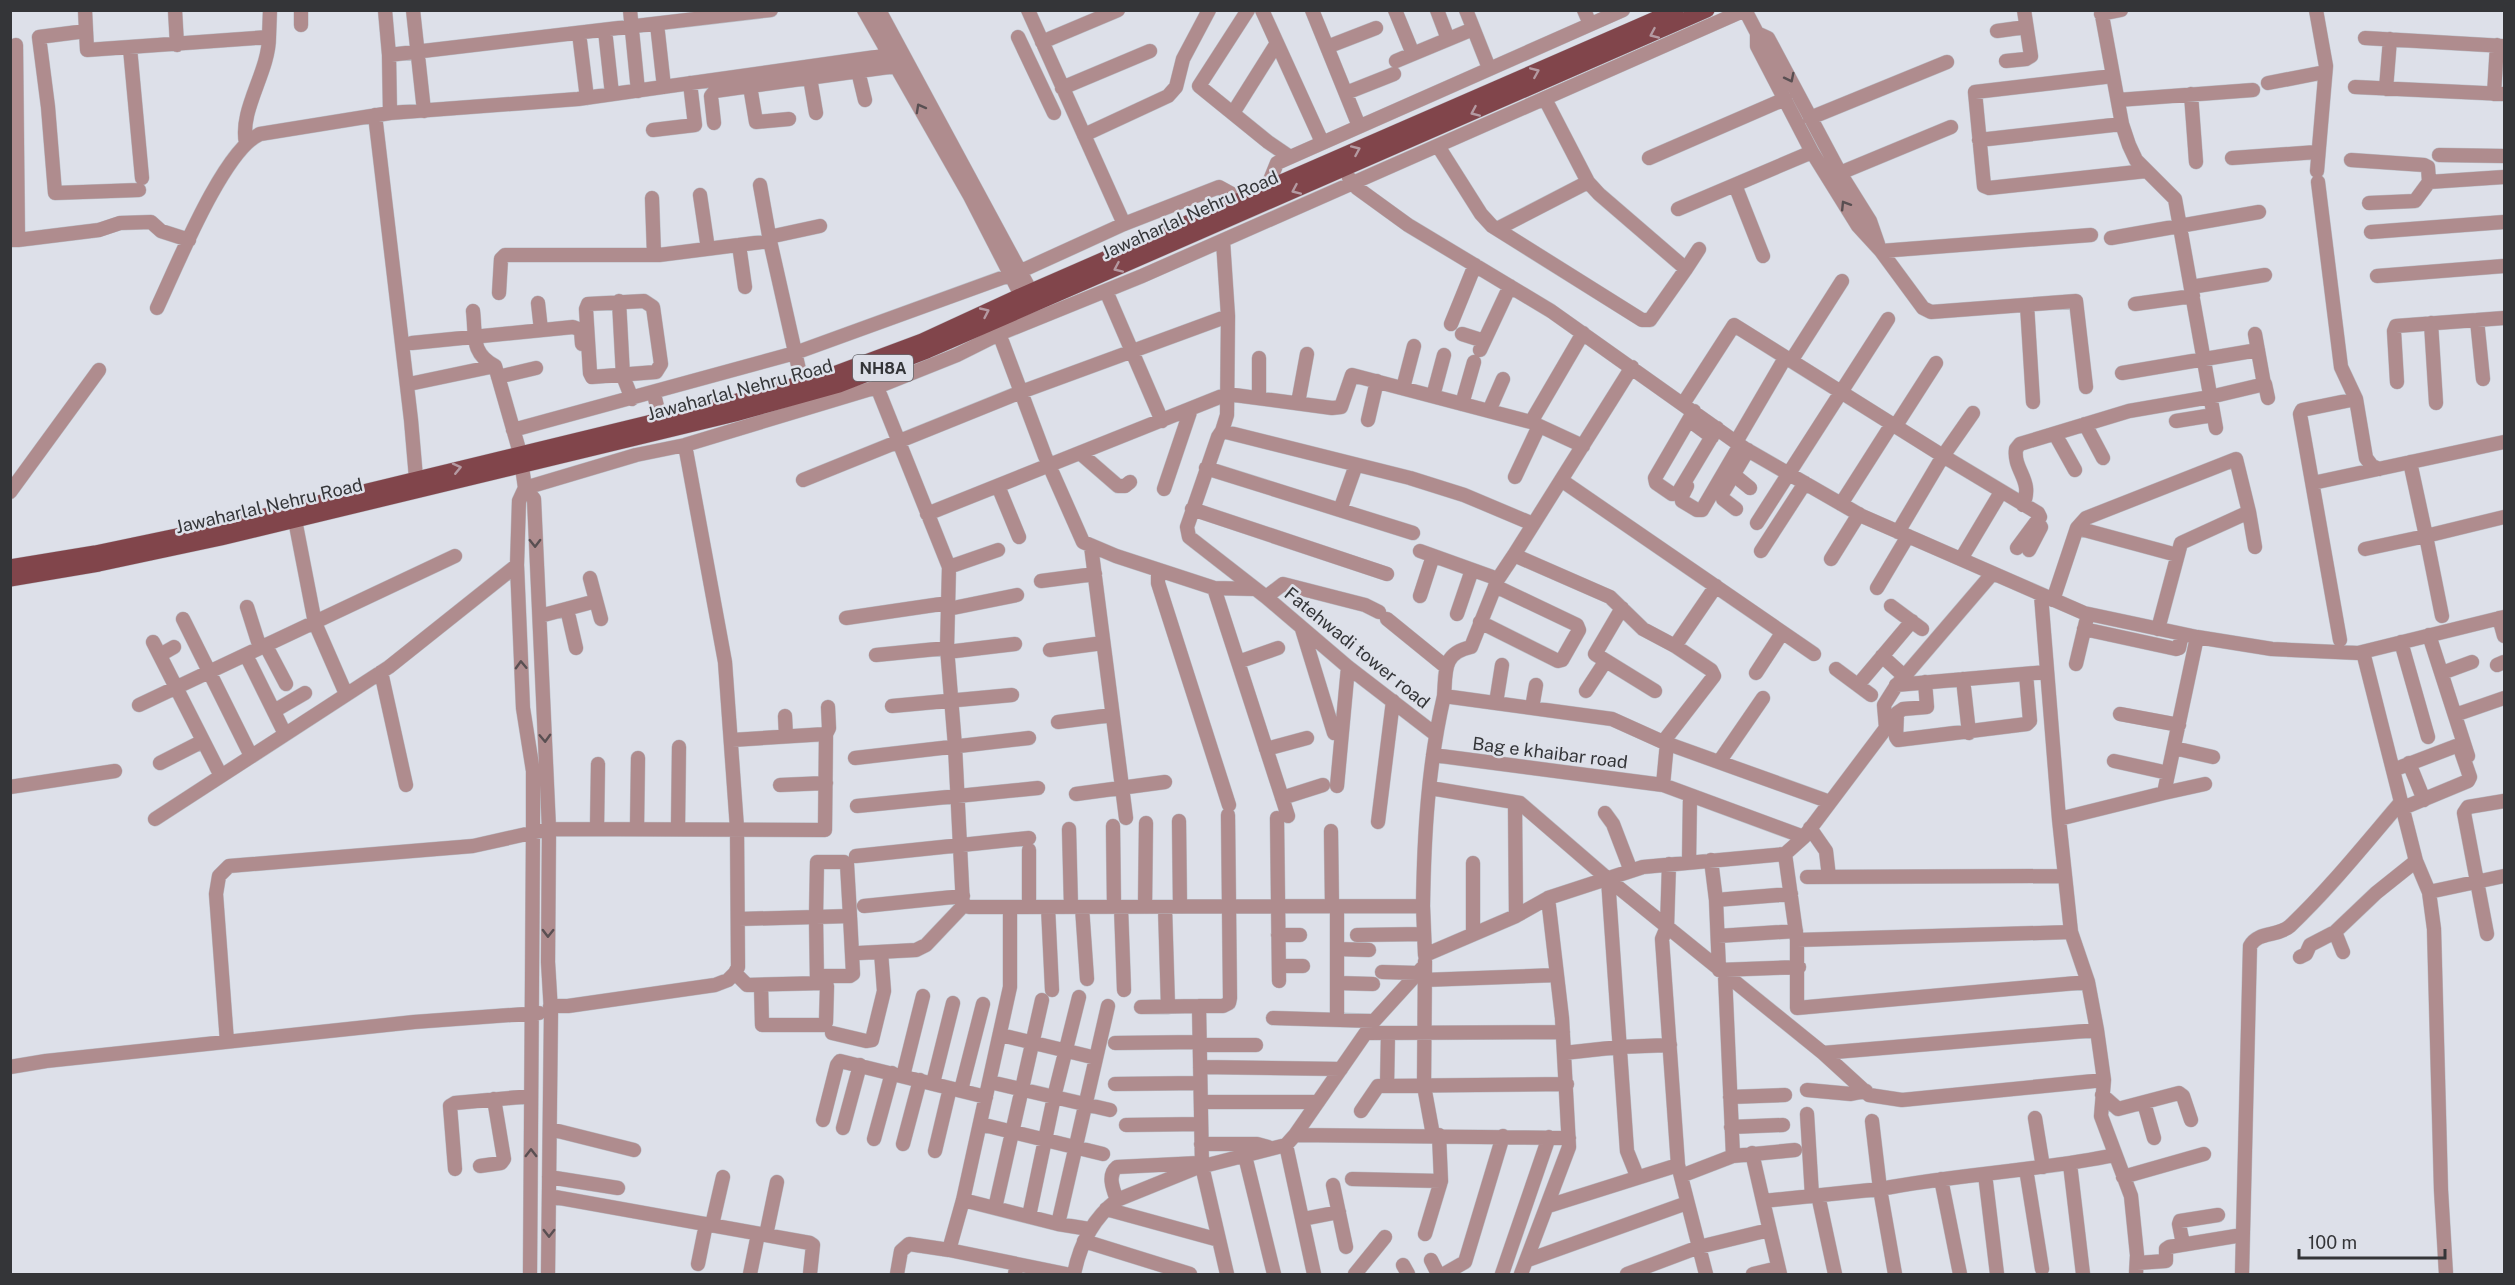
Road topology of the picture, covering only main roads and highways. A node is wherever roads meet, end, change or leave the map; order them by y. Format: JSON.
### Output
{"nodes":[{"id":1,"x":1676,"y":10,"type":"edge"},
{"id":2,"x":1707,"y":10,"type":"edge"},
{"id":3,"x":1032,"y":306,"type":"junction"},
{"id":4,"x":522,"y":460,"type":"junction"},
{"id":5,"x":10,"y":567,"type":"edge"},
{"id":6,"x":10,"y":579,"type":"edge"}],
"edges":[{"from":3,"to":1,"type":"main road","name":"Jawaharlal Nehru Road","number":"NH8A","one_way":true},
{"from":2,"to":3,"type":"main road","name":"Jawaharlal Nehru Road","number":"NH8A","one_way":true},
{"from":4,"to":3,"type":"main road","name":"Jawaharlal Nehru Road","number":"NH8A","one_way":true},
{"from":3,"to":4,"type":"main road","name":"Jawaharlal Nehru Road","number":"NH8A"},
{"from":5,"to":4,"type":"main road","name":"Jawaharlal Nehru Road","number":"NH8A","one_way":true},
{"from":4,"to":6,"type":"main road","name":"Jawaharlal Nehru Road","number":"NH8A"}]}
